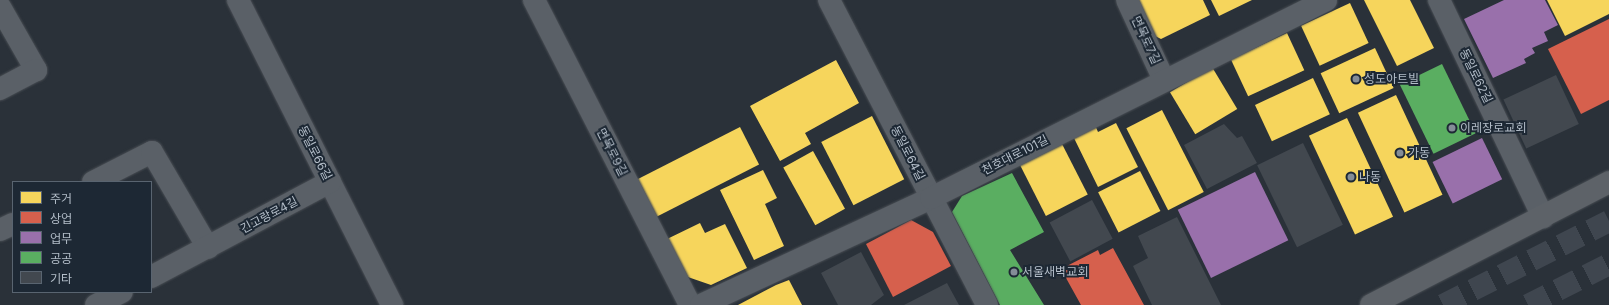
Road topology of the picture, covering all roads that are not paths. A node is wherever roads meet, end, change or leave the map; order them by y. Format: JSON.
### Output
{"nodes":[{"id":1,"x":238,"y":0,"type":"edge"},
{"id":2,"x":534,"y":0,"type":"edge"},
{"id":3,"x":829,"y":0,"type":"edge"},
{"id":4,"x":1127,"y":0,"type":"edge"},
{"id":5,"x":1326,"y":0,"type":"edge"},
{"id":6,"x":1439,"y":0,"type":"edge"},
{"id":7,"x":0,"y":7,"type":"edge"},
{"id":8,"x":1164,"y":80,"type":"junction"},
{"id":9,"x":0,"y":89,"type":"edge"},
{"id":10,"x":96,"y":181,"type":"edge"},
{"id":11,"x":330,"y":182,"type":"junction"},
{"id":12,"x":1609,"y":182,"type":"edge"},
{"id":13,"x":931,"y":198,"type":"junction"},
{"id":14,"x":1543,"y":217,"type":"junction"},
{"id":15,"x":12,"y":224,"type":"edge"},
{"id":16,"x":0,"y":230,"type":"edge"},
{"id":17,"x":208,"y":248,"type":"junction"},
{"id":18,"x":152,"y":276,"type":"edge"},
{"id":19,"x":120,"y":293,"type":"edge"},
{"id":20,"x":96,"y":305,"type":"edge"},
{"id":21,"x":392,"y":305,"type":"edge"},
{"id":22,"x":690,"y":305,"type":"edge"},
{"id":23,"x":701,"y":305,"type":"edge"},
{"id":24,"x":987,"y":305,"type":"edge"},
{"id":25,"x":1371,"y":305,"type":"edge"}],
"edges":[{"from":1,"to":11,"type":"street","name":"동일로66길"},
{"from":2,"to":22,"type":"street","name":"면목로9길"},
{"from":3,"to":13,"type":"street","name":"동일로64길"},
{"from":4,"to":8,"type":"street","name":"면목로7길"},
{"from":5,"to":8,"type":"street","name":"천호대로101길"},
{"from":6,"to":14,"type":"street","name":"동일로62길"},
{"from":7,"to":9,"type":"street"},
{"from":8,"to":13,"type":"street","name":"천호대로101길"},
{"from":10,"to":17,"type":"street"},
{"from":11,"to":17,"type":"street","name":"긴고랑로4길"},
{"from":11,"to":21,"type":"street","name":"동일로66길"},
{"from":12,"to":14,"type":"main road"},
{"from":13,"to":23,"type":"street","name":"천호대로101길"},
{"from":13,"to":24,"type":"street","name":"동일로64길"},
{"from":14,"to":25,"type":"main road"},
{"from":15,"to":16,"type":"street"},
{"from":17,"to":18,"type":"street","name":"긴고랑로4길"},
{"from":19,"to":20,"type":"street"}]}
